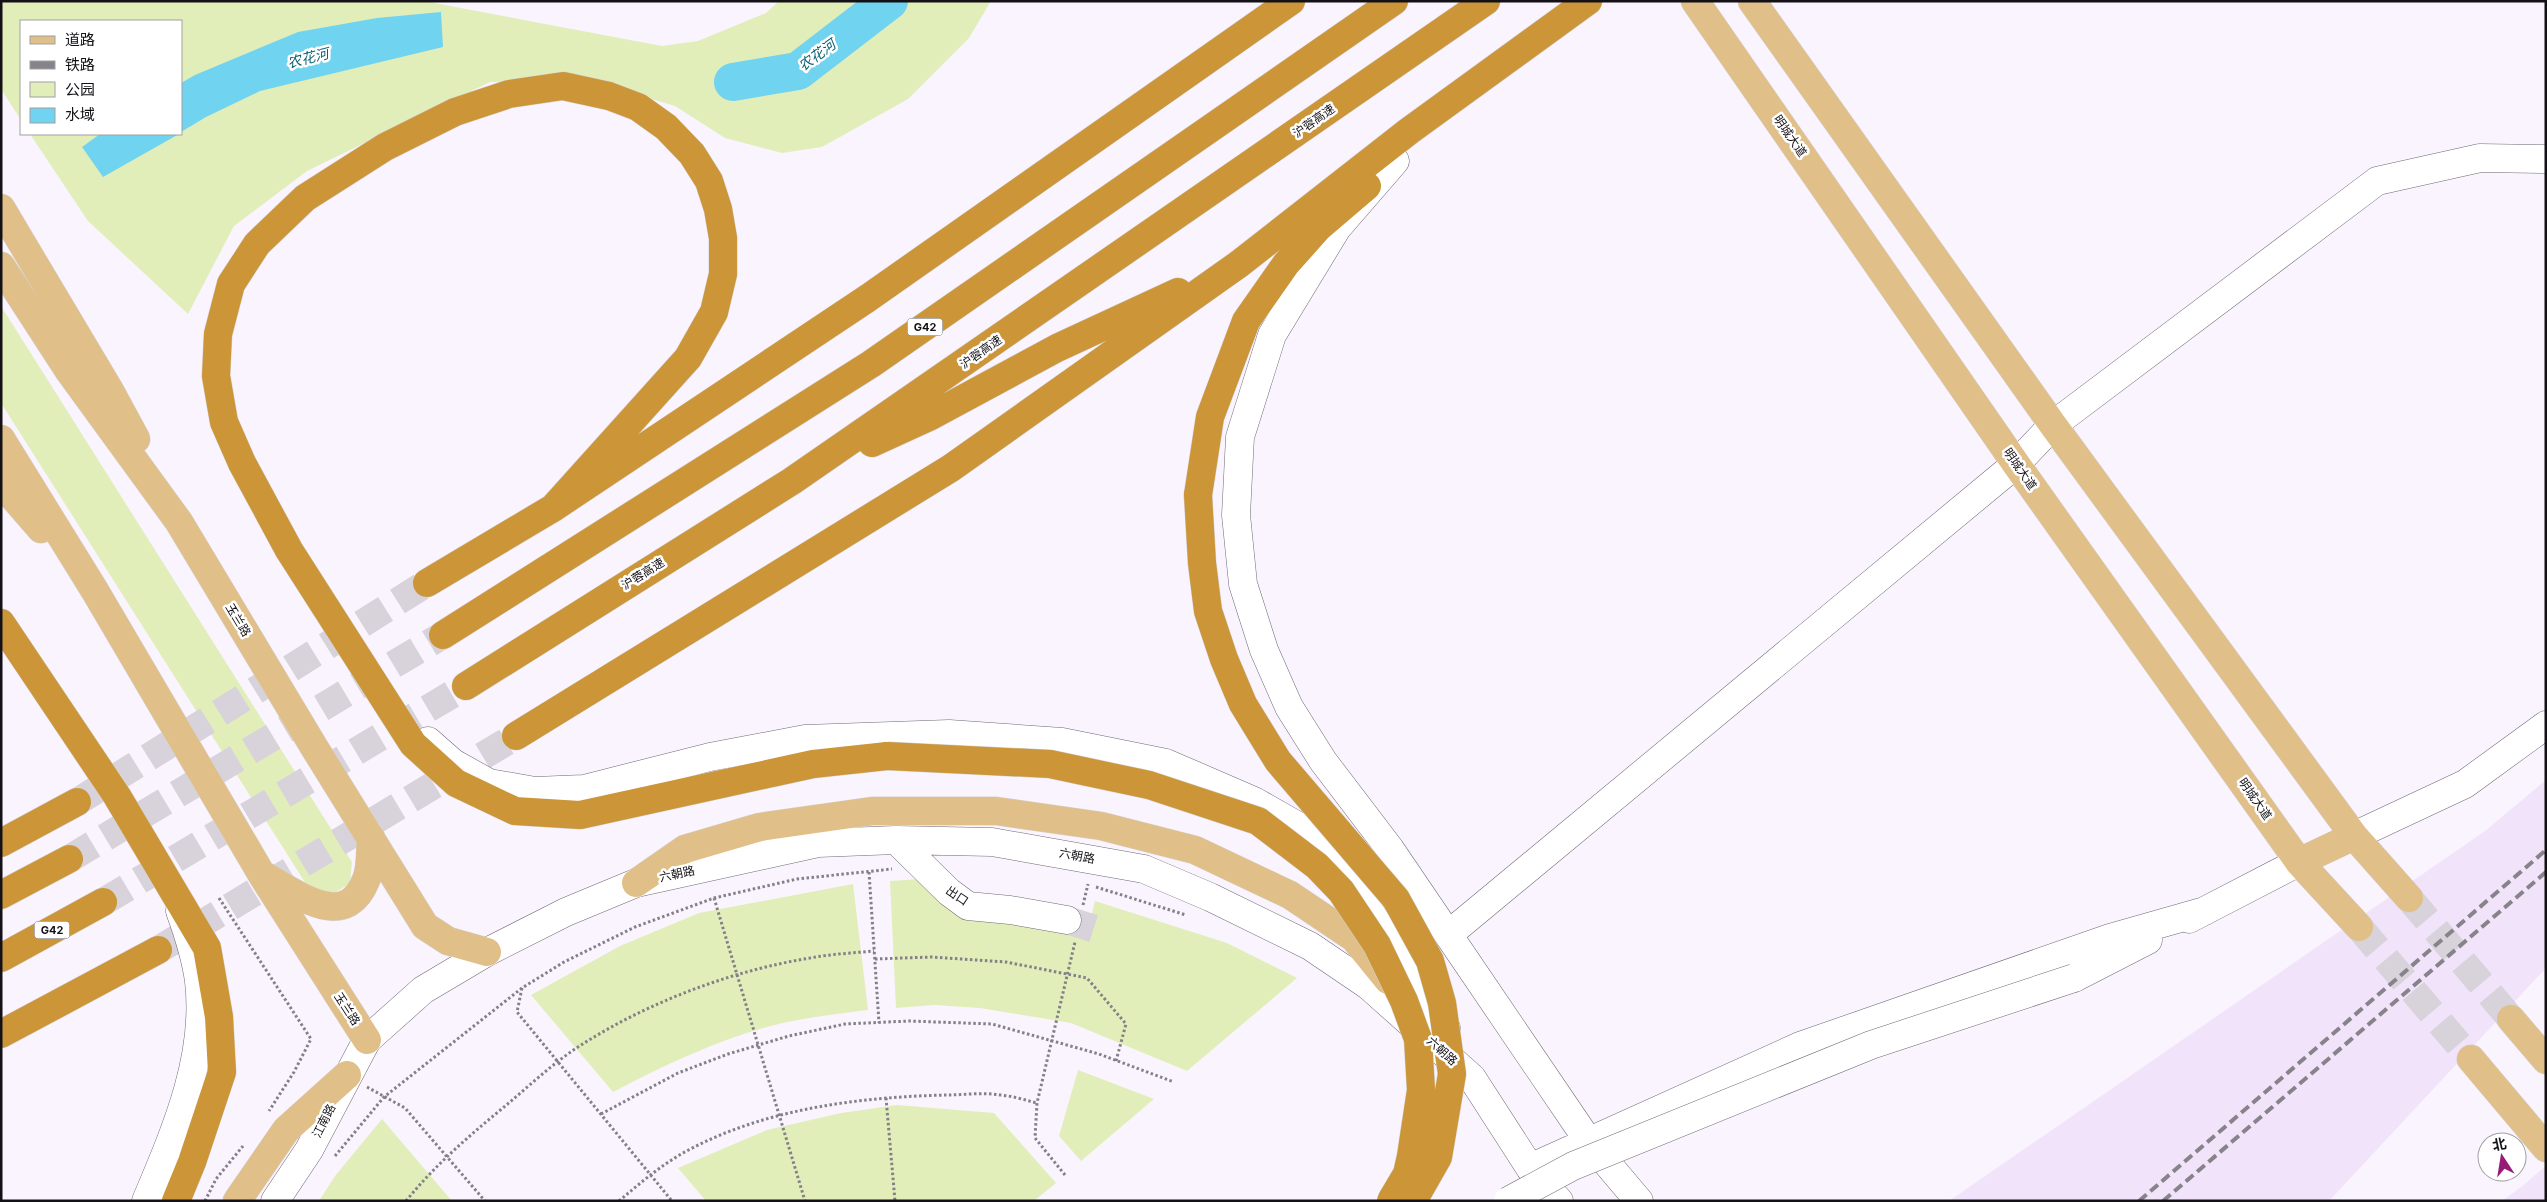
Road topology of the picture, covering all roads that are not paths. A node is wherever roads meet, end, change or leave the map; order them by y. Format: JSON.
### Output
{"nodes":[{"id":1,"x":1291,"y":1,"type":"edge"},
{"id":2,"x":1394,"y":1,"type":"edge"},
{"id":3,"x":1486,"y":1,"type":"edge"},
{"id":4,"x":1695,"y":1,"type":"edge"},
{"id":5,"x":1752,"y":1,"type":"edge"},
{"id":6,"x":1575,"y":11,"type":"edge"},
{"id":7,"x":2546,"y":159,"type":"edge"},
{"id":8,"x":1396,"y":161,"type":"junction"},
{"id":9,"x":1,"y":208,"type":"edge"},
{"id":10,"x":1239,"y":264,"type":"junction"},
{"id":11,"x":1,"y":266,"type":"edge"},
{"id":12,"x":2053,"y":425,"type":"junction"},
{"id":13,"x":1,"y":439,"type":"edge"},
{"id":14,"x":2016,"y":464,"type":"junction"},
{"id":15,"x":792,"y":481,"type":"junction"},
{"id":16,"x":1,"y":483,"type":"edge"},
{"id":17,"x":554,"y":508,"type":"junction"},
{"id":18,"x":179,"y":522,"type":"junction"},
{"id":19,"x":427,"y":583,"type":"tunnel mouth"},
{"id":20,"x":95,"y":592,"type":"junction"},
{"id":21,"x":1,"y":623,"type":"edge"},
{"id":22,"x":443,"y":635,"type":"tunnel mouth"},
{"id":23,"x":360,"y":662,"type":"junction"},
{"id":24,"x":466,"y":686,"type":"tunnel mouth"},
{"id":25,"x":2546,"y":725,"type":"edge"},
{"id":26,"x":516,"y":736,"type":"tunnel mouth"},
{"id":27,"x":77,"y":802,"type":"tunnel mouth"},
{"id":28,"x":2354,"y":836,"type":"junction"},
{"id":29,"x":371,"y":838,"type":"junction"},
{"id":30,"x":8,"y":839,"type":"edge"},
{"id":31,"x":896,"y":840,"type":"junction"},
{"id":32,"x":69,"y":859,"type":"tunnel mouth"},
{"id":33,"x":2299,"y":862,"type":"junction"},
{"id":34,"x":262,"y":875,"type":"junction"},
{"id":35,"x":636,"y":883,"type":"junction"},
{"id":36,"x":171,"y":886,"type":"junction"},
{"id":37,"x":1,"y":895,"type":"edge"},
{"id":38,"x":2409,"y":898,"type":"tunnel mouth"},
{"id":39,"x":102,"y":902,"type":"tunnel mouth"},
{"id":40,"x":2205,"y":911,"type":"junction"},
{"id":41,"x":1075,"y":924,"type":"tunnel mouth"},
{"id":42,"x":2359,"y":927,"type":"tunnel mouth"},
{"id":43,"x":1449,"y":934,"type":"junction"},
{"id":44,"x":158,"y":950,"type":"tunnel mouth"},
{"id":45,"x":487,"y":952,"type":"junction"},
{"id":46,"x":1,"y":958,"type":"edge"},
{"id":47,"x":1404,"y":1001,"type":"junction"},
{"id":48,"x":2511,"y":1019,"type":"tunnel mouth"},
{"id":49,"x":1,"y":1034,"type":"edge"},
{"id":50,"x":367,"y":1040,"type":"junction"},
{"id":51,"x":2471,"y":1060,"type":"tunnel mouth"},
{"id":52,"x":2546,"y":1060,"type":"edge"},
{"id":53,"x":347,"y":1075,"type":"junction"},
{"id":54,"x":1472,"y":1078,"type":"junction"},
{"id":55,"x":1421,"y":1090,"type":"junction"},
{"id":56,"x":1589,"y":1142,"type":"junction"},
{"id":57,"x":2546,"y":1148,"type":"edge"},
{"id":58,"x":1530,"y":1168,"type":"junction"},
{"id":59,"x":146,"y":1201,"type":"edge"},
{"id":60,"x":176,"y":1201,"type":"edge"},
{"id":61,"x":237,"y":1201,"type":"edge"},
{"id":62,"x":275,"y":1201,"type":"edge"},
{"id":63,"x":1391,"y":1201,"type":"edge"},
{"id":64,"x":1412,"y":1201,"type":"edge"},
{"id":65,"x":1508,"y":1201,"type":"edge"},
{"id":66,"x":1559,"y":1201,"type":"edge"},
{"id":67,"x":1640,"y":1201,"type":"edge"}],
"edges":[{"from":1,"to":17,"type":"highway"},
{"from":2,"to":22,"type":"highway","number":"G42"},
{"from":3,"to":15,"type":"highway","name":"沪蓉高速"},
{"from":4,"to":14,"type":"main road","name":"明城大道"},
{"from":5,"to":12,"type":"main road"},
{"from":6,"to":8,"type":"highway"},
{"from":6,"to":10,"type":"highway"},
{"from":7,"to":12,"type":"street"},
{"from":8,"to":43,"type":"street"},
{"from":8,"to":64,"type":"highway","bridge":true},
{"from":9,"to":18,"type":"main road"},
{"from":10,"to":15,"type":"highway"},
{"from":10,"to":26,"type":"highway"},
{"from":11,"to":18,"type":"main road","name":"玉兰路"},
{"from":12,"to":14,"type":"street"},
{"from":12,"to":28,"type":"main road"},
{"from":13,"to":20,"type":"main road","name":"玉兰路"},
{"from":14,"to":33,"type":"main road","name":"明城大道"},
{"from":14,"to":43,"type":"street"},
{"from":15,"to":24,"type":"highway","name":"沪蓉高速"},
{"from":16,"to":20,"type":"main road"},
{"from":17,"to":19,"type":"highway"},
{"from":17,"to":23,"type":"highway"},
{"from":18,"to":29,"type":"main road","name":"玉兰路"},
{"from":20,"to":34,"type":"main road","name":"玉兰路"},
{"from":21,"to":36,"type":"highway"},
{"from":23,"to":47,"type":"highway","bridge":true},
{"from":23,"to":54,"type":"street"},
{"from":25,"to":28,"type":"street"},
{"from":27,"to":30,"type":"highway"},
{"from":28,"to":33,"type":"main road"},
{"from":28,"to":38,"type":"main road"},
{"from":29,"to":34,"type":"main road"},
{"from":29,"to":45,"type":"main road","name":"玉兰路"},
{"from":31,"to":35,"type":"street","name":"六朝路"},
{"from":31,"to":41,"type":"street","name":"出口"},
{"from":31,"to":54,"type":"street","name":"六朝路"},
{"from":32,"to":37,"type":"highway"},
{"from":33,"to":40,"type":"street"},
{"from":33,"to":42,"type":"main road","name":"明城大道"},
{"from":34,"to":50,"type":"main road","name":"玉兰路"},
{"from":35,"to":45,"type":"street","name":"六朝路"},
{"from":35,"to":47,"type":"main road","bridge":true},
{"from":36,"to":59,"type":"street"},
{"from":36,"to":60,"type":"highway"},
{"from":39,"to":46,"type":"highway","number":"G42"},
{"from":40,"to":56,"type":"street"},
{"from":40,"to":65,"type":"street","bridge":true},
{"from":43,"to":56,"type":"street"},
{"from":44,"to":49,"type":"highway"},
{"from":45,"to":50,"type":"street","name":"六朝路"},
{"from":47,"to":55,"type":"highway","bridge":true},
{"from":48,"to":52,"type":"main road"},
{"from":50,"to":53,"type":"street","name":"江南路"},
{"from":51,"to":57,"type":"main road"},
{"from":53,"to":61,"type":"main road"},
{"from":53,"to":62,"type":"street","name":"江南路"},
{"from":54,"to":58,"type":"street","name":"六朝路"},
{"from":55,"to":63,"type":"highway","bridge":true},
{"from":55,"to":64,"type":"highway","bridge":true},
{"from":56,"to":58,"type":"street"},
{"from":56,"to":67,"type":"street"},
{"from":58,"to":66,"type":"street","name":"六朝路"}]}
